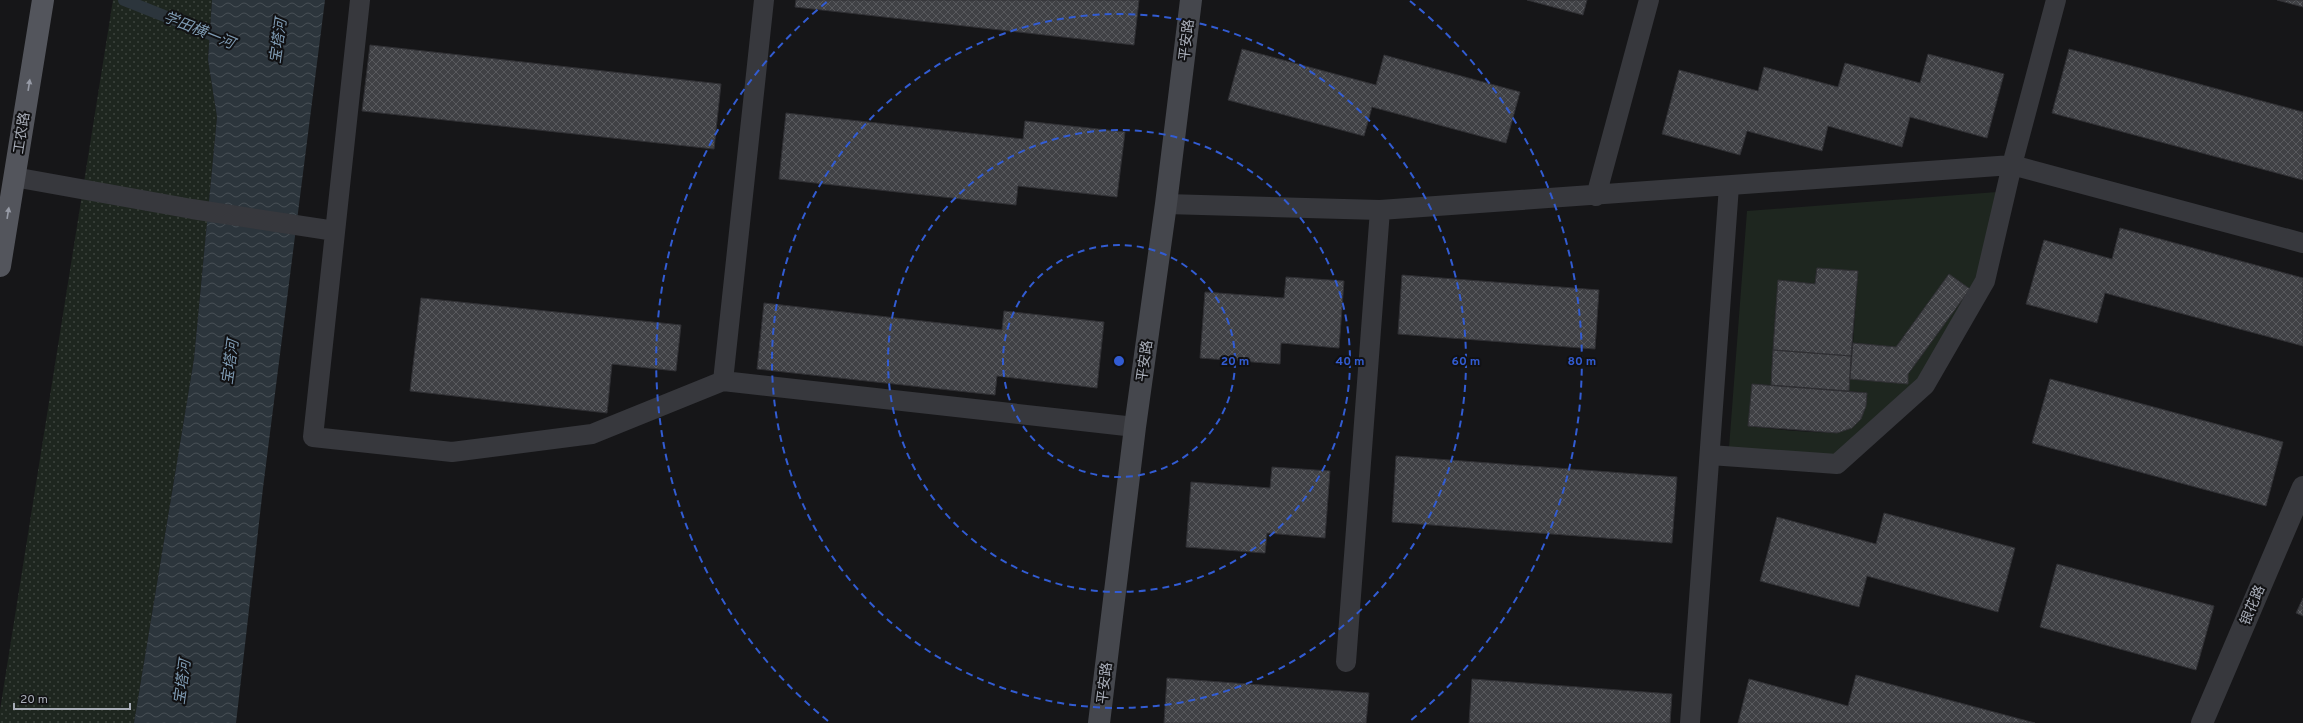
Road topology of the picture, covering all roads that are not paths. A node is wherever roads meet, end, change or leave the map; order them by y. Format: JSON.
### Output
{"nodes":[{"id":1,"x":43,"y":0,"type":"edge"},
{"id":2,"x":360,"y":0,"type":"edge"},
{"id":3,"x":764,"y":0,"type":"edge"},
{"id":4,"x":1191,"y":0,"type":"edge"},
{"id":5,"x":1649,"y":0,"type":"edge"},
{"id":6,"x":2056,"y":0,"type":"edge"},
{"id":7,"x":2012,"y":165,"type":"junction"},
{"id":8,"x":14,"y":177,"type":"junction"},
{"id":9,"x":1729,"y":186,"type":"junction"},
{"id":10,"x":1596,"y":196,"type":"junction"},
{"id":11,"x":1166,"y":204,"type":"junction"},
{"id":12,"x":1380,"y":210,"type":"junction"},
{"id":13,"x":335,"y":231,"type":"junction"},
{"id":14,"x":2303,"y":243,"type":"edge"},
{"id":15,"x":0,"y":266,"type":"edge"},
{"id":16,"x":723,"y":381,"type":"junction"},
{"id":17,"x":1135,"y":427,"type":"junction"},
{"id":18,"x":1710,"y":455,"type":"junction"},
{"id":19,"x":2303,"y":487,"type":"edge"},
{"id":20,"x":1346,"y":662,"type":"dead end"},
{"id":21,"x":1099,"y":723,"type":"edge"},
{"id":22,"x":1690,"y":723,"type":"edge"},
{"id":23,"x":2202,"y":723,"type":"edge"}],
"edges":[{"from":8,"to":1,"type":"main road","name":"工农路","one_way":true},
{"from":2,"to":13,"type":"lane"},
{"from":3,"to":16,"type":"lane"},
{"from":4,"to":11,"type":"street","name":"平安路"},
{"from":5,"to":10,"type":"lane"},
{"from":6,"to":7,"type":"lane"},
{"from":7,"to":9,"type":"lane"},
{"from":7,"to":14,"type":"lane"},
{"from":7,"to":18,"type":"lane"},
{"from":8,"to":13,"type":"lane"},
{"from":15,"to":8,"type":"main road","name":"工农路","one_way":true},
{"from":9,"to":10,"type":"lane"},
{"from":9,"to":18,"type":"lane"},
{"from":10,"to":12,"type":"lane"},
{"from":11,"to":12,"type":"lane"},
{"from":11,"to":17,"type":"street","name":"平安路"},
{"from":12,"to":20,"type":"lane"},
{"from":13,"to":16,"type":"lane"},
{"from":16,"to":17,"type":"lane"},
{"from":17,"to":21,"type":"street","name":"平安路"},
{"from":18,"to":22,"type":"lane"},
{"from":19,"to":23,"type":"street","name":"银花路"}]}
